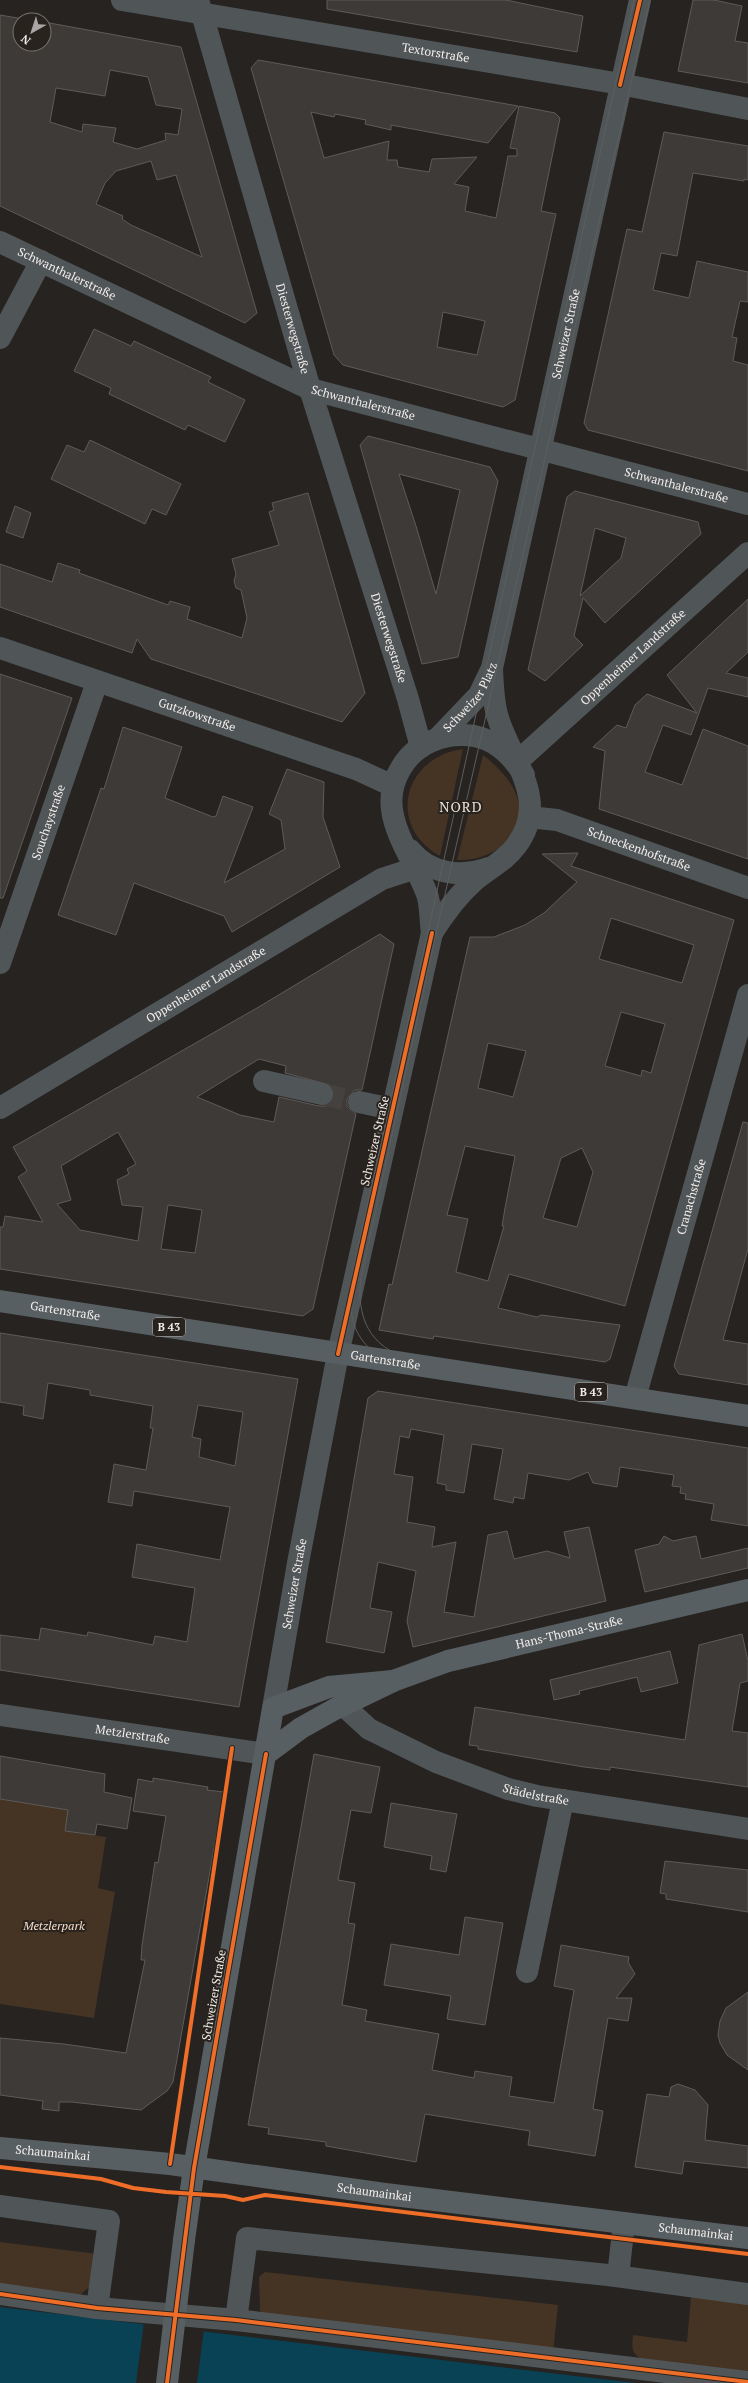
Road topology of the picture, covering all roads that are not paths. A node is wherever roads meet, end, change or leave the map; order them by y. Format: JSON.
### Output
{"nodes":[{"id":1,"x":122,"y":0,"type":"edge"},
{"id":2,"x":640,"y":0,"type":"edge"},
{"id":3,"x":200,"y":7,"type":"edge"},
{"id":4,"x":620,"y":85,"type":"junction"},
{"id":5,"x":748,"y":109,"type":"edge"},
{"id":6,"x":0,"y":242,"type":"edge"},
{"id":7,"x":41,"y":261,"type":"junction"},
{"id":8,"x":0,"y":338,"type":"edge"},
{"id":9,"x":310,"y":389,"type":"junction"},
{"id":10,"x":541,"y":448,"type":"junction"},
{"id":11,"x":748,"y":504,"type":"edge"},
{"id":12,"x":748,"y":553,"type":"edge"},
{"id":13,"x":0,"y":648,"type":"edge"},
{"id":14,"x":492,"y":668,"type":"junction"},
{"id":15,"x":97,"y":682,"type":"junction"},
{"id":16,"x":429,"y":743,"type":"junction"},
{"id":17,"x":521,"y":768,"type":"junction"},
{"id":18,"x":393,"y":786,"type":"junction"},
{"id":19,"x":529,"y":817,"type":"junction"},
{"id":20,"x":402,"y":840,"type":"junction"},
{"id":21,"x":492,"y":867,"type":"junction"},
{"id":22,"x":416,"y":868,"type":"junction"},
{"id":23,"x":748,"y":888,"type":"edge"},
{"id":24,"x":432,"y":933,"type":"junction"},
{"id":25,"x":2,"y":950,"type":"edge"},
{"id":26,"x":748,"y":995,"type":"edge"},
{"id":27,"x":264,"y":1082,"type":"dead end"},
{"id":28,"x":322,"y":1094,"type":"tunnel mouth"},
{"id":29,"x":359,"y":1102,"type":"tunnel mouth"},
{"id":30,"x":0,"y":1108,"type":"edge"},
{"id":31,"x":392,"y":1109,"type":"junction"},
{"id":32,"x":0,"y":1301,"type":"edge"},
{"id":33,"x":338,"y":1354,"type":"junction"},
{"id":34,"x":636,"y":1398,"type":"junction"},
{"id":35,"x":748,"y":1416,"type":"edge"},
{"id":36,"x":748,"y":1590,"type":"edge"},
{"id":37,"x":393,"y":1681,"type":"junction"},
{"id":38,"x":344,"y":1706,"type":"junction"},
{"id":39,"x":273,"y":1708,"type":"junction"},
{"id":40,"x":0,"y":1715,"type":"edge"},
{"id":41,"x":266,"y":1754,"type":"junction"},
{"id":42,"x":563,"y":1800,"type":"junction"},
{"id":43,"x":748,"y":1829,"type":"edge"},
{"id":44,"x":527,"y":1972,"type":"dead end"},
{"id":45,"x":0,"y":2148,"type":"edge"},
{"id":46,"x":194,"y":2168,"type":"junction"},
{"id":47,"x":0,"y":2206,"type":"edge"},
{"id":48,"x":624,"y":2222,"type":"junction"},
{"id":49,"x":748,"y":2238,"type":"edge"},
{"id":50,"x":618,"y":2276,"type":"junction"},
{"id":51,"x":0,"y":2294,"type":"edge"},
{"id":52,"x":748,"y":2294,"type":"edge"},
{"id":53,"x":97,"y":2308,"type":"junction"},
{"id":54,"x":236,"y":2320,"type":"junction"},
{"id":55,"x":748,"y":2382,"type":"edge"},
{"id":56,"x":167,"y":2383,"type":"edge"}],
"edges":[{"from":1,"to":3,"type":"street","name":"Textorstraße"},
{"from":2,"to":4,"type":"street","name":"Schweizer Straße"},
{"from":3,"to":4,"type":"street","name":"Textorstraße"},
{"from":3,"to":9,"type":"street","name":"Diesterwegstraße"},
{"from":4,"to":5,"type":"street","name":"Textorstraße"},
{"from":4,"to":10,"type":"street","name":"Schweizer Straße"},
{"from":6,"to":7,"type":"street","name":"Schwanthalerstraße"},
{"from":7,"to":8,"type":"street"},
{"from":7,"to":9,"type":"street","name":"Schwanthalerstraße"},
{"from":9,"to":10,"type":"street","name":"Schwanthalerstraße"},
{"from":9,"to":16,"type":"street","name":"Diesterwegstraße"},
{"from":10,"to":11,"type":"street","name":"Schwanthalerstraße"},
{"from":10,"to":14,"type":"street","name":"Schweizer Straße"},
{"from":12,"to":17,"type":"street","name":"Oppenheimer Landstraße"},
{"from":13,"to":15,"type":"street","name":"Gutzkowstraße"},
{"from":14,"to":16,"type":"street","name":"Schweizer Platz"},
{"from":14,"to":17,"type":"street","name":"Schweizer Platz"},
{"from":15,"to":18,"type":"street","name":"Gutzkowstraße"},
{"from":15,"to":25,"type":"street","name":"Souchaystraße"},
{"from":16,"to":17,"type":"street","name":"Schweizer Platz"},
{"from":16,"to":18,"type":"street","name":"Schweizer Platz"},
{"from":17,"to":19,"type":"street","name":"Schweizer Platz"},
{"from":18,"to":20,"type":"street","name":"Schweizer Platz"},
{"from":19,"to":21,"type":"street","name":"Schweizer Platz"},
{"from":19,"to":23,"type":"street","name":"Schneckenhofstraße"},
{"from":20,"to":21,"type":"street","name":"Schweizer Platz"},
{"from":20,"to":22,"type":"street","name":"Schweizer Platz"},
{"from":21,"to":24,"type":"street","name":"Schweizer Platz"},
{"from":22,"to":24,"type":"street","name":"Schweizer Platz"},
{"from":22,"to":30,"type":"street","name":"Oppenheimer Landstraße"},
{"from":24,"to":31,"type":"street","name":"Schweizer Straße"},
{"from":26,"to":34,"type":"street","name":"Cranachstraße"},
{"from":27,"to":28,"type":"street"},
{"from":29,"to":31,"type":"street"},
{"from":31,"to":33,"type":"street","name":"Schweizer Straße"},
{"from":32,"to":33,"type":"main road","name":"Gartenstraße","number":"B 43"},
{"from":33,"to":34,"type":"main road","name":"Gartenstraße","number":"B 43"},
{"from":33,"to":39,"type":"street","name":"Schweizer Straße"},
{"from":34,"to":35,"type":"main road","name":"Gartenstraße","number":"B 43"},
{"from":36,"to":37,"type":"main road","name":"Hans-Thoma-Straße"},
{"from":37,"to":38,"type":"main road","name":"Hans-Thoma-Straße"},
{"from":37,"to":39,"type":"main road","name":"Hans-Thoma-Straße"},
{"from":38,"to":41,"type":"main road","name":"Hans-Thoma-Straße"},
{"from":38,"to":42,"type":"street","name":"Städelstraße"},
{"from":39,"to":41,"type":"main road","name":"Schweizer Straße"},
{"from":40,"to":41,"type":"street","name":"Metzlerstraße"},
{"from":41,"to":46,"type":"main road","name":"Schweizer Straße"},
{"from":42,"to":43,"type":"street","name":"Städelstraße"},
{"from":42,"to":44,"type":"street"},
{"from":45,"to":46,"type":"main road","name":"Schaumainkai"},
{"from":46,"to":48,"type":"main road","name":"Schaumainkai"},
{"from":46,"to":56,"type":"main road","name":"Schweizer Straße","bridge":true},
{"from":47,"to":53,"type":"street"},
{"from":48,"to":49,"type":"main road","name":"Schaumainkai"},
{"from":48,"to":50,"type":"street"},
{"from":50,"to":52,"type":"street"},
{"from":50,"to":54,"type":"street"},
{"from":51,"to":53,"type":"street"},
{"from":53,"to":54,"type":"street"},
{"from":54,"to":55,"type":"street"}]}
